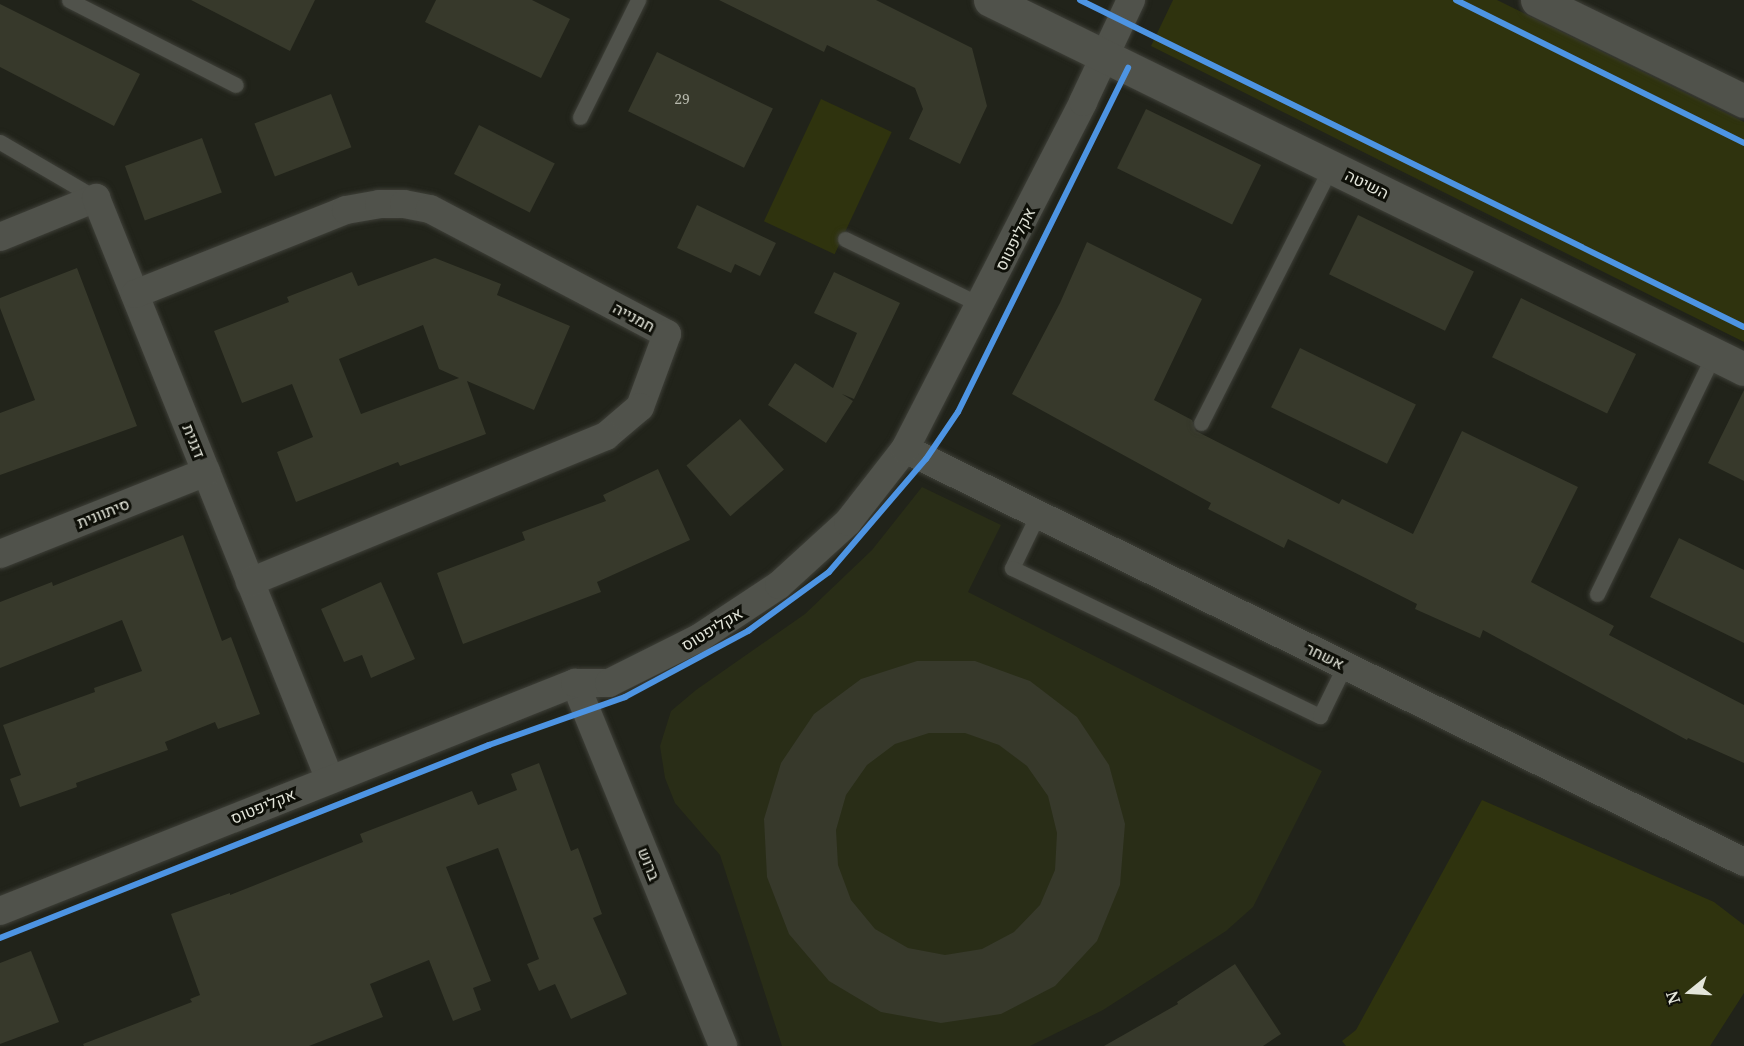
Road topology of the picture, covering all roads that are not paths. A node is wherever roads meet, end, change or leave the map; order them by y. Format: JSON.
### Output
{"nodes":[{"id":1,"x":69,"y":0,"type":"edge"},
{"id":2,"x":638,"y":0,"type":"edge"},
{"id":3,"x":990,"y":0,"type":"edge"},
{"id":4,"x":1131,"y":0,"type":"edge"},
{"id":5,"x":1536,"y":0,"type":"edge"},
{"id":6,"x":1575,"y":8,"type":"edge"},
{"id":7,"x":1105,"y":56,"type":"junction"},
{"id":8,"x":236,"y":86,"type":"dead end"},
{"id":9,"x":1744,"y":101,"type":"edge"},
{"id":10,"x":580,"y":117,"type":"dead end"},
{"id":11,"x":0,"y":142,"type":"edge"},
{"id":12,"x":1331,"y":167,"type":"junction"},
{"id":13,"x":96,"y":198,"type":"junction"},
{"id":14,"x":0,"y":237,"type":"edge"},
{"id":15,"x":845,"y":239,"type":"dead end"},
{"id":16,"x":135,"y":294,"type":"junction"},
{"id":17,"x":981,"y":305,"type":"junction"},
{"id":18,"x":1714,"y":354,"type":"junction"},
{"id":19,"x":1744,"y":369,"type":"edge"},
{"id":20,"x":1201,"y":423,"type":"dead end"},
{"id":21,"x":905,"y":449,"type":"junction"},
{"id":22,"x":206,"y":472,"type":"junction"},
{"id":23,"x":1038,"y":514,"type":"junction"},
{"id":24,"x":0,"y":555,"type":"edge"},
{"id":25,"x":250,"y":582,"type":"junction"},
{"id":26,"x":1597,"y":594,"type":"dead end"},
{"id":27,"x":1345,"y":665,"type":"junction"},
{"id":28,"x":574,"y":683,"type":"junction"},
{"id":29,"x":330,"y":780,"type":"junction"},
{"id":30,"x":1744,"y":862,"type":"edge"},
{"id":31,"x":0,"y":911,"type":"edge"},
{"id":32,"x":723,"y":1046,"type":"edge"}],
"edges":[{"from":1,"to":8,"type":"lane"},
{"from":2,"to":10,"type":"lane"},
{"from":3,"to":7,"type":"street","name":"השיטה"},
{"from":4,"to":7,"type":"street","name":"אקליפטוס"},
{"from":5,"to":6,"type":"street"},
{"from":6,"to":9,"type":"street"},
{"from":7,"to":12,"type":"street","name":"השיטה"},
{"from":7,"to":17,"type":"street","name":"אקליפטוס"},
{"from":11,"to":13,"type":"lane"},
{"from":12,"to":18,"type":"street","name":"השיטה"},
{"from":12,"to":20,"type":"lane"},
{"from":13,"to":14,"type":"street"},
{"from":13,"to":16,"type":"street","name":"דגנית"},
{"from":15,"to":17,"type":"lane"},
{"from":16,"to":22,"type":"street","name":"דגנית"},
{"from":16,"to":25,"type":"street","name":"חמנייה"},
{"from":17,"to":21,"type":"street","name":"אקליפטוס"},
{"from":18,"to":19,"type":"street","name":"השיטה"},
{"from":18,"to":26,"type":"lane"},
{"from":21,"to":23,"type":"street","name":"אשחר"},
{"from":21,"to":28,"type":"street","name":"אקליפטוס"},
{"from":22,"to":24,"type":"street","name":"סיתוונית"},
{"from":22,"to":25,"type":"street","name":"דגנית"},
{"from":23,"to":27,"type":"street","name":"אשחר"},
{"from":23,"to":27,"type":"lane"},
{"from":25,"to":29,"type":"street","name":"דגנית"},
{"from":27,"to":30,"type":"street","name":"אשחר"},
{"from":28,"to":29,"type":"street","name":"אקליפטוס"},
{"from":28,"to":32,"type":"street","name":"ברוש"},
{"from":29,"to":31,"type":"street","name":"אקליפטוס"}]}
